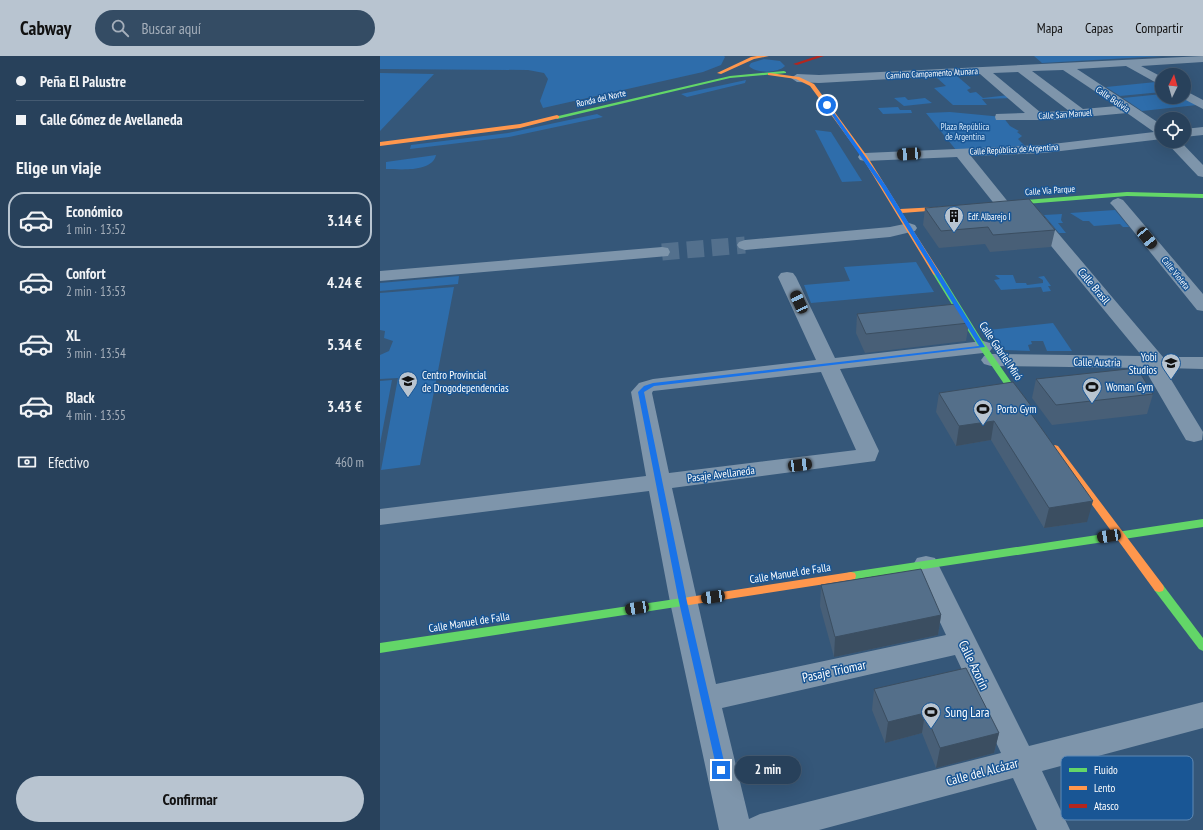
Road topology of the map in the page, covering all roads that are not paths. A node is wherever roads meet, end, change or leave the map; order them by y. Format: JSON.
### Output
{"nodes":[{"id":1,"x":769,"y":56,"type":"edge"},
{"id":2,"x":775,"y":56,"type":"edge"},
{"id":3,"x":822,"y":56,"type":"edge"},
{"id":4,"x":1027,"y":56,"type":"edge"},
{"id":5,"x":1203,"y":58,"type":"edge"},
{"id":6,"x":1128,"y":64,"type":"junction"},
{"id":7,"x":736,"y":66,"type":"junction"},
{"id":8,"x":1065,"y":66,"type":"junction"},
{"id":9,"x":1021,"y":68,"type":"junction"},
{"id":10,"x":1041,"y":68,"type":"junction"},
{"id":11,"x":796,"y":70,"type":"junction"},
{"id":12,"x":982,"y":70,"type":"junction"},
{"id":13,"x":761,"y":74,"type":"junction"},
{"id":14,"x":1155,"y":78,"type":"edge"},
{"id":15,"x":1191,"y":98,"type":"edge"},
{"id":16,"x":1203,"y":104,"type":"edge"},
{"id":17,"x":1128,"y":109,"type":"junction"},
{"id":18,"x":1080,"y":113,"type":"junction"},
{"id":19,"x":1037,"y":116,"type":"junction"},
{"id":20,"x":1001,"y":117,"type":"dead end"},
{"id":21,"x":1155,"y":126,"type":"edge"},
{"id":22,"x":1203,"y":131,"type":"edge"},
{"id":23,"x":1191,"y":132,"type":"edge"},
{"id":24,"x":380,"y":136,"type":"edge"},
{"id":25,"x":1155,"y":137,"type":"edge"},
{"id":26,"x":380,"y":144,"type":"edge"},
{"id":27,"x":1179,"y":148,"type":"edge"},
{"id":28,"x":960,"y":152,"type":"junction"},
{"id":29,"x":865,"y":157,"type":"junction"},
{"id":30,"x":1203,"y":173,"type":"edge"},
{"id":31,"x":1203,"y":196,"type":"edge"},
{"id":32,"x":1118,"y":203,"type":"junction"},
{"id":33,"x":1203,"y":203,"type":"edge"},
{"id":34,"x":998,"y":207,"type":"junction"},
{"id":35,"x":1030,"y":210,"type":"junction"},
{"id":36,"x":899,"y":211,"type":"junction"},
{"id":37,"x":907,"y":224,"type":"junction"},
{"id":38,"x":745,"y":245,"type":"tunnel mouth"},
{"id":39,"x":662,"y":252,"type":"tunnel mouth"},
{"id":40,"x":380,"y":276,"type":"edge"},
{"id":41,"x":787,"y":277,"type":"dead end"},
{"id":42,"x":1203,"y":306,"type":"edge"},
{"id":43,"x":987,"y":353,"type":"junction"},
{"id":44,"x":1155,"y":363,"type":"junction"},
{"id":45,"x":828,"y":364,"type":"junction"},
{"id":46,"x":1203,"y":364,"type":"edge"},
{"id":47,"x":1031,"y":415,"type":"edge"},
{"id":48,"x":1194,"y":435,"type":"dead end"},
{"id":49,"x":1049,"y":440,"type":"edge"},
{"id":50,"x":658,"y":482,"type":"junction"},
{"id":51,"x":380,"y":517,"type":"edge"},
{"id":52,"x":1203,"y":523,"type":"edge"},
{"id":53,"x":1120,"y":535,"type":"junction"},
{"id":54,"x":926,"y":565,"type":"junction"},
{"id":55,"x":683,"y":602,"type":"junction"},
{"id":56,"x":962,"y":642,"type":"junction"},
{"id":57,"x":1203,"y":646,"type":"edge"},
{"id":58,"x":380,"y":648,"type":"edge"},
{"id":59,"x":705,"y":699,"type":"junction"},
{"id":60,"x":1203,"y":715,"type":"edge"},
{"id":61,"x":1021,"y":762,"type":"junction"},
{"id":62,"x":735,"y":830,"type":"edge"},
{"id":63,"x":760,"y":830,"type":"edge"},
{"id":64,"x":1054,"y":830,"type":"edge"}],
"edges":[{"from":1,"to":2,"type":"street","name":"Ronda del Norte"},
{"from":1,"to":7,"type":"street","name":"Ronda del Norte"},
{"from":3,"to":11,"type":"street"},
{"from":4,"to":10,"type":"street"},
{"from":5,"to":6,"type":"street"},
{"from":6,"to":8,"type":"street"},
{"from":6,"to":14,"type":"street"},
{"from":7,"to":13,"type":"street"},
{"from":7,"to":24,"type":"street","name":"Ronda del Norte"},
{"from":8,"to":10,"type":"street","name":"Camino Campamento Atunara"},
{"from":8,"to":17,"type":"street","name":"Calle Bolivia"},
{"from":9,"to":10,"type":"street","name":"Camino Campamento Atunara"},
{"from":9,"to":12,"type":"street","name":"Camino Campamento Atunara"},
{"from":9,"to":18,"type":"street"},
{"from":11,"to":12,"type":"street","name":"Camino Campamento Atunara"},
{"from":11,"to":13,"type":"street","name":"Ronda del Norte"},
{"from":11,"to":29,"type":"street","name":"Calle Gabriel Miró"},
{"from":12,"to":19,"type":"street"},
{"from":13,"to":26,"type":"street","name":"Ronda del Norte"},
{"from":15,"to":16,"type":"street"},
{"from":17,"to":18,"type":"street","name":"Calle San Manuel"},
{"from":17,"to":21,"type":"street","name":"Calle Bolivia"},
{"from":18,"to":19,"type":"street","name":"Calle San Manuel"},
{"from":19,"to":20,"type":"street","name":"Calle San Manuel"},
{"from":22,"to":23,"type":"street"},
{"from":25,"to":28,"type":"street","name":"Calle República de Argentina"},
{"from":27,"to":30,"type":"street"},
{"from":28,"to":29,"type":"street","name":"Calle República de Argentina"},
{"from":28,"to":34,"type":"street"},
{"from":29,"to":36,"type":"street","name":"Calle Gabriel Miró"},
{"from":31,"to":34,"type":"street","name":"Calle Vía Parque"},
{"from":32,"to":33,"type":"street","name":"Calle Vía Parque"},
{"from":32,"to":35,"type":"street","name":"Calle Vía Parque"},
{"from":32,"to":42,"type":"street","name":"Calle Violeta"},
{"from":34,"to":35,"type":"street","name":"Calle Vía Parque"},
{"from":35,"to":44,"type":"street","name":"Calle Brasil"},
{"from":36,"to":37,"type":"street","name":"Calle Gabriel Miró"},
{"from":36,"to":37,"type":"street"},
{"from":37,"to":38,"type":"street"},
{"from":37,"to":43,"type":"street","name":"Calle Gabriel Miró"},
{"from":39,"to":40,"type":"street"},
{"from":41,"to":45,"type":"street","name":"Pasaje Avellaneda"},
{"from":43,"to":44,"type":"street","name":"Calle Austria"},
{"from":43,"to":45,"type":"street","name":"Calle Austria"},
{"from":43,"to":47,"type":"street","name":"Calle Gabriel Miró"},
{"from":44,"to":46,"type":"street","name":"Calle Austria"},
{"from":44,"to":48,"type":"street","name":"Calle Brasil"},
{"from":45,"to":50,"type":"street","name":"Calle Austria"},
{"from":45,"to":50,"type":"street","name":"Pasaje Avellaneda"},
{"from":49,"to":53,"type":"street"},
{"from":50,"to":51,"type":"street","name":"Pasaje Avellaneda"},
{"from":50,"to":55,"type":"street"},
{"from":52,"to":53,"type":"street","name":"Calle Manuel de Falla"},
{"from":53,"to":54,"type":"street","name":"Calle Manuel de Falla"},
{"from":53,"to":57,"type":"street"},
{"from":54,"to":55,"type":"street","name":"Calle Manuel de Falla"},
{"from":54,"to":56,"type":"street","name":"Calle Azorín"},
{"from":55,"to":58,"type":"street","name":"Calle Manuel de Falla"},
{"from":55,"to":59,"type":"street"},
{"from":56,"to":59,"type":"street","name":"Pasaje Triomar"},
{"from":56,"to":61,"type":"street","name":"Calle Azorín"},
{"from":59,"to":62,"type":"street"},
{"from":60,"to":61,"type":"street","name":"Calle del Alcázar"},
{"from":61,"to":63,"type":"street","name":"Calle del Alcázar"},
{"from":61,"to":64,"type":"street","name":"Calle Azorín"}]}
